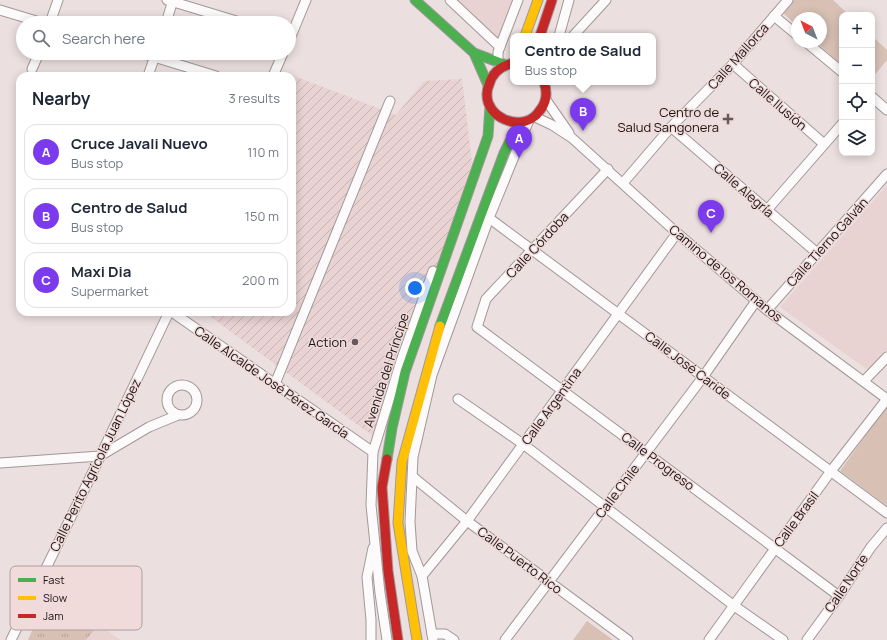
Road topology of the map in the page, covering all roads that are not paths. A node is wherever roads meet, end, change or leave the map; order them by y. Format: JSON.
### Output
{"nodes":[{"id":1,"x":58,"y":0,"type":"edge"},
{"id":2,"x":306,"y":0,"type":"edge"},
{"id":3,"x":415,"y":0,"type":"edge"},
{"id":4,"x":450,"y":0,"type":"edge"},
{"id":5,"x":518,"y":0,"type":"edge"},
{"id":6,"x":538,"y":0,"type":"edge"},
{"id":7,"x":552,"y":0,"type":"edge"},
{"id":8,"x":569,"y":0,"type":"edge"},
{"id":9,"x":606,"y":0,"type":"edge"},
{"id":10,"x":788,"y":0,"type":"edge"},
{"id":11,"x":171,"y":1,"type":"edge"},
{"id":12,"x":0,"y":10,"type":"edge"},
{"id":13,"x":20,"y":16,"type":"edge"},
{"id":14,"x":52,"y":16,"type":"edge"},
{"id":15,"x":168,"y":16,"type":"edge"},
{"id":16,"x":220,"y":16,"type":"edge"},
{"id":17,"x":774,"y":16,"type":"junction"},
{"id":18,"x":296,"y":24,"type":"edge"},
{"id":19,"x":791,"y":29,"type":"edge"},
{"id":20,"x":527,"y":33,"type":"edge"},
{"id":21,"x":541,"y":33,"type":"edge"},
{"id":22,"x":560,"y":33,"type":"edge"},
{"id":23,"x":576,"y":33,"type":"edge"},
{"id":24,"x":500,"y":47,"type":"junction"},
{"id":25,"x":813,"y":48,"type":"edge"},
{"id":26,"x":474,"y":53,"type":"junction"},
{"id":27,"x":36,"y":60,"type":"edge"},
{"id":28,"x":153,"y":60,"type":"edge"},
{"id":29,"x":170,"y":60,"type":"edge"},
{"id":30,"x":280,"y":60,"type":"edge"},
{"id":31,"x":508,"y":63,"type":"edge"},
{"id":32,"x":732,"y":64,"type":"junction"},
{"id":33,"x":32,"y":69,"type":"dead end"},
{"id":34,"x":839,"y":70,"type":"edge"},
{"id":35,"x":149,"y":72,"type":"edge"},
{"id":36,"x":204,"y":72,"type":"edge"},
{"id":37,"x":275,"y":72,"type":"edge"},
{"id":38,"x":488,"y":85,"type":"junction"},
{"id":39,"x":545,"y":85,"type":"edge"},
{"id":40,"x":487,"y":95,"type":"junction"},
{"id":41,"x":546,"y":100,"type":"junction"},
{"id":42,"x":875,"y":100,"type":"edge"},
{"id":43,"x":390,"y":101,"type":"dead end"},
{"id":44,"x":490,"y":106,"type":"junction"},
{"id":45,"x":887,"y":110,"type":"edge"},
{"id":46,"x":532,"y":118,"type":"junction"},
{"id":47,"x":520,"y":123,"type":"junction"},
{"id":48,"x":671,"y":127,"type":"junction"},
{"id":49,"x":839,"y":127,"type":"edge"},
{"id":50,"x":572,"y":138,"type":"junction"},
{"id":51,"x":824,"y":144,"type":"junction"},
{"id":52,"x":608,"y":169,"type":"junction"},
{"id":53,"x":887,"y":174,"type":"edge"},
{"id":54,"x":623,"y":183,"type":"junction"},
{"id":55,"x":768,"y":210,"type":"junction"},
{"id":56,"x":489,"y":218,"type":"junction"},
{"id":57,"x":677,"y":233,"type":"junction"},
{"id":58,"x":532,"y":250,"type":"junction"},
{"id":59,"x":817,"y":253,"type":"junction"},
{"id":60,"x":756,"y":301,"type":"junction"},
{"id":61,"x":767,"y":310,"type":"junction"},
{"id":62,"x":618,"y":314,"type":"junction"},
{"id":63,"x":168,"y":316,"type":"edge"},
{"id":64,"x":176,"y":316,"type":"edge"},
{"id":65,"x":477,"y":327,"type":"joint"},
{"id":66,"x":887,"y":357,"type":"edge"},
{"id":67,"x":703,"y":377,"type":"junction"},
{"id":68,"x":864,"y":381,"type":"junction"},
{"id":69,"x":275,"y":384,"type":"junction"},
{"id":70,"x":562,"y":391,"type":"junction"},
{"id":71,"x":458,"y":399,"type":"dead end"},
{"id":72,"x":887,"y":399,"type":"edge"},
{"id":73,"x":178,"y":415,"type":"dead end"},
{"id":74,"x":523,"y":444,"type":"junction"},
{"id":75,"x":373,"y":452,"type":"junction"},
{"id":76,"x":646,"y":453,"type":"junction"},
{"id":77,"x":100,"y":456,"type":"junction"},
{"id":78,"x":0,"y":463,"type":"edge"},
{"id":79,"x":831,"y":471,"type":"junction"},
{"id":80,"x":413,"y":477,"type":"junction"},
{"id":81,"x":605,"y":507,"type":"junction"},
{"id":82,"x":887,"y":513,"type":"edge"},
{"id":83,"x":467,"y":521,"type":"junction"},
{"id":84,"x":887,"y":528,"type":"edge"},
{"id":85,"x":374,"y":539,"type":"junction"},
{"id":86,"x":774,"y":548,"type":"junction"},
{"id":87,"x":47,"y":566,"type":"edge"},
{"id":88,"x":422,"y":576,"type":"junction"},
{"id":89,"x":549,"y":582,"type":"junction"},
{"id":90,"x":839,"y":596,"type":"junction"},
{"id":91,"x":733,"y":605,"type":"junction"},
{"id":92,"x":16,"y":630,"type":"edge"},
{"id":93,"x":432,"y":637,"type":"edge"},
{"id":94,"x":11,"y":640,"type":"edge"},
{"id":95,"x":371,"y":640,"type":"edge"},
{"id":96,"x":387,"y":640,"type":"edge"},
{"id":97,"x":398,"y":640,"type":"edge"},
{"id":98,"x":417,"y":640,"type":"edge"},
{"id":99,"x":454,"y":640,"type":"edge"},
{"id":100,"x":505,"y":640,"type":"edge"},
{"id":101,"x":628,"y":640,"type":"edge"},
{"id":102,"x":709,"y":640,"type":"edge"},
{"id":103,"x":783,"y":640,"type":"edge"},
{"id":104,"x":807,"y":640,"type":"edge"}],
"edges":[{"from":1,"to":14,"type":"street"},
{"from":2,"to":18,"type":"street"},
{"from":3,"to":26,"type":"main road"},
{"from":4,"to":24,"type":"street"},
{"from":5,"to":24,"type":"street"},
{"from":6,"to":20,"type":"main road"},
{"from":7,"to":21,"type":"main road"},
{"from":8,"to":22,"type":"street"},
{"from":9,"to":23,"type":"street"},
{"from":10,"to":17,"type":"street","name":"Calle Mallorca"},
{"from":11,"to":15,"type":"street"},
{"from":11,"to":16,"type":"street"},
{"from":12,"to":13,"type":"street"},
{"from":17,"to":19,"type":"street"},
{"from":17,"to":32,"type":"street","name":"Calle Mallorca"},
{"from":24,"to":31,"type":"street"},
{"from":25,"to":34,"type":"street"},
{"from":26,"to":31,"type":"main road"},
{"from":26,"to":38,"type":"main road"},
{"from":27,"to":33,"type":"street"},
{"from":28,"to":35,"type":"street"},
{"from":29,"to":36,"type":"street"},
{"from":30,"to":37,"type":"street"},
{"from":31,"to":38,"type":"main road"},
{"from":32,"to":48,"type":"street","name":"Calle Mallorca"},
{"from":32,"to":51,"type":"street","name":"Calle Ilusión"},
{"from":38,"to":40,"type":"main road"},
{"from":39,"to":41,"type":"main road"},
{"from":40,"to":44,"type":"main road"},
{"from":40,"to":75,"type":"street","name":"Avenida del Príncipe"},
{"from":41,"to":46,"type":"main road"},
{"from":41,"to":50,"type":"street","name":"Camino de los Romanos"},
{"from":42,"to":45,"type":"street"},
{"from":43,"to":69,"type":"street"},
{"from":44,"to":47,"type":"main road"},
{"from":44,"to":97,"type":"main road","name":"Avenida del Príncipe"},
{"from":46,"to":47,"type":"main road"},
{"from":46,"to":50,"type":"street","name":"Camino de los Romanos"},
{"from":46,"to":56,"type":"street"},
{"from":47,"to":98,"type":"main road"},
{"from":48,"to":54,"type":"street","name":"Calle Mallorca"},
{"from":48,"to":55,"type":"street","name":"Calle Alegría"},
{"from":49,"to":51,"type":"street"},
{"from":50,"to":52,"type":"street","name":"Camino de los Romanos"},
{"from":51,"to":55,"type":"street"},
{"from":52,"to":54,"type":"street","name":"Camino de los Romanos"},
{"from":52,"to":58,"type":"street","name":"Calle Córdoba"},
{"from":53,"to":59,"type":"street","name":"Calle Tierno Galván"},
{"from":54,"to":57,"type":"street","name":"Camino de los Romanos"},
{"from":55,"to":59,"type":"street","name":"Calle Alegría"},
{"from":56,"to":58,"type":"street","name":"Calle José Caride"},
{"from":56,"to":80,"type":"street"},
{"from":57,"to":60,"type":"street","name":"Camino de los Romanos"},
{"from":57,"to":62,"type":"street","name":"Calle Argentina"},
{"from":58,"to":62,"type":"street","name":"Calle José Caride"},
{"from":58,"to":65,"type":"street","name":"Calle Córdoba"},
{"from":59,"to":61,"type":"street","name":"Calle Tierno Galván"},
{"from":60,"to":61,"type":"street","name":"Camino de los Romanos"},
{"from":60,"to":67,"type":"street","name":"Calle Chile"},
{"from":61,"to":68,"type":"street","name":"Camino de los Romanos"},
{"from":62,"to":67,"type":"street","name":"Calle José Caride"},
{"from":62,"to":70,"type":"street","name":"Calle Argentina"},
{"from":63,"to":77,"type":"street","name":"Calle Perito Agrícola Juan López"},
{"from":64,"to":69,"type":"street","name":"Calle Alcalde José Pérez García"},
{"from":65,"to":70,"type":"street","name":"Calle Progreso"},
{"from":66,"to":68,"type":"street"},
{"from":67,"to":76,"type":"street","name":"Calle Chile"},
{"from":67,"to":79,"type":"street","name":"Calle José Caride"},
{"from":68,"to":72,"type":"street","name":"Camino de los Romanos"},
{"from":69,"to":75,"type":"street","name":"Calle Alcalde José Pérez García"},
{"from":70,"to":74,"type":"street","name":"Calle Argentina"},
{"from":70,"to":76,"type":"street","name":"Calle Progreso"},
{"from":71,"to":74,"type":"street"},
{"from":72,"to":79,"type":"street","name":"Calle Brasil"},
{"from":73,"to":77,"type":"street"},
{"from":74,"to":81,"type":"street"},
{"from":74,"to":83,"type":"street","name":"Calle Argentina"},
{"from":75,"to":85,"type":"street","name":"Avenida del Príncipe"},
{"from":76,"to":81,"type":"street","name":"Calle Chile"},
{"from":76,"to":86,"type":"street","name":"Calle Progreso"},
{"from":77,"to":78,"type":"street"},
{"from":77,"to":87,"type":"street","name":"Calle Perito Agrícola Juan López"},
{"from":79,"to":82,"type":"street","name":"Calle José Caride"},
{"from":79,"to":86,"type":"street","name":"Calle Brasil"},
{"from":80,"to":83,"type":"street","name":"Calle Puerto Rico"},
{"from":80,"to":88,"type":"street"},
{"from":81,"to":89,"type":"street","name":"Calle Chile"},
{"from":81,"to":91,"type":"street"},
{"from":83,"to":88,"type":"street","name":"Calle Argentina"},
{"from":83,"to":89,"type":"street","name":"Calle Puerto Rico"},
{"from":84,"to":90,"type":"street","name":"Calle Norte"},
{"from":85,"to":95,"type":"street"},
{"from":85,"to":96,"type":"street","name":"Avenida del Príncipe"},
{"from":86,"to":90,"type":"street","name":"Calle Progreso"},
{"from":86,"to":91,"type":"street","name":"Calle Brasil"},
{"from":88,"to":93,"type":"street"},
{"from":89,"to":100,"type":"street","name":"Calle Chile"},
{"from":89,"to":101,"type":"street","name":"Calle Puerto Rico"},
{"from":90,"to":104,"type":"street","name":"Calle Norte"},
{"from":91,"to":102,"type":"street","name":"Calle Brasil"},
{"from":91,"to":103,"type":"street"},
{"from":92,"to":94,"type":"street","name":"Calle Perito Agrícola Juan López"},
{"from":93,"to":99,"type":"street"}]}
